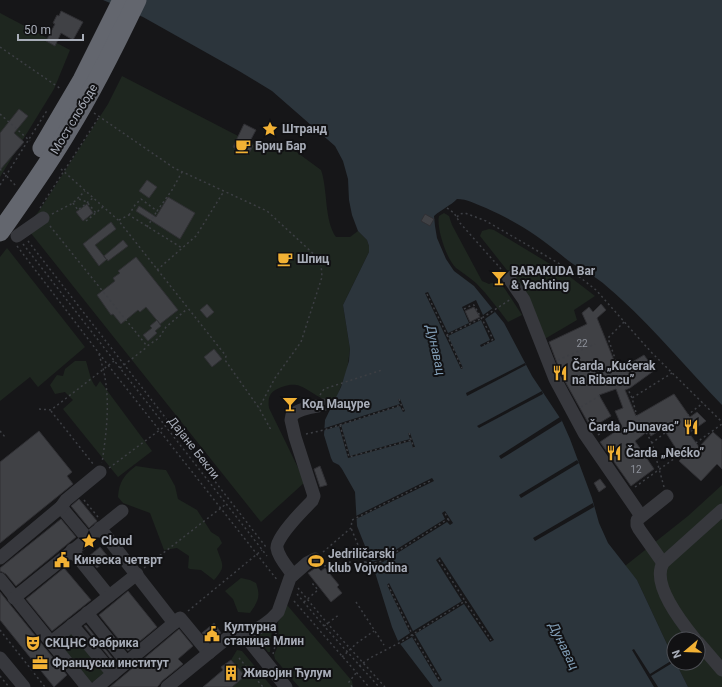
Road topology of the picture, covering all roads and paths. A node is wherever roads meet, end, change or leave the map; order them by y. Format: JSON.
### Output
{"nodes":[{"id":1,"x":122,"y":0,"type":"edge"},
{"id":2,"x":137,"y":0,"type":"edge"},
{"id":3,"x":0,"y":47,"type":"edge"},
{"id":4,"x":63,"y":84,"type":"dead end"},
{"id":5,"x":48,"y":108,"type":"dead end"},
{"id":6,"x":93,"y":112,"type":"dead end"},
{"id":7,"x":0,"y":114,"type":"edge"},
{"id":8,"x":99,"y":117,"type":"junction"},
{"id":9,"x":28,"y":140,"type":"junction"},
{"id":10,"x":0,"y":169,"type":"edge"},
{"id":11,"x":63,"y":172,"type":"junction"},
{"id":12,"x":182,"y":172,"type":"junction"},
{"id":13,"x":7,"y":175,"type":"junction"},
{"id":14,"x":0,"y":185,"type":"edge"},
{"id":15,"x":17,"y":187,"type":"dead end"},
{"id":16,"x":85,"y":191,"type":"junction"},
{"id":17,"x":224,"y":191,"type":"junction"},
{"id":18,"x":93,"y":198,"type":"junction"},
{"id":19,"x":79,"y":199,"type":"junction"},
{"id":20,"x":87,"y":202,"type":"junction"},
{"id":21,"x":73,"y":203,"type":"junction"},
{"id":22,"x":103,"y":207,"type":"junction"},
{"id":23,"x":447,"y":208,"type":"dead end"},
{"id":24,"x":0,"y":209,"type":"edge"},
{"id":25,"x":158,"y":211,"type":"junction"},
{"id":26,"x":96,"y":213,"type":"junction"},
{"id":27,"x":129,"y":215,"type":"junction"},
{"id":28,"x":457,"y":217,"type":"junction"},
{"id":29,"x":43,"y":218,"type":"junction"},
{"id":30,"x":118,"y":220,"type":"junction"},
{"id":31,"x":86,"y":221,"type":"dead end"},
{"id":32,"x":147,"y":227,"type":"junction"},
{"id":33,"x":13,"y":235,"type":"edge"},
{"id":34,"x":182,"y":248,"type":"junction"},
{"id":35,"x":157,"y":270,"type":"junction"},
{"id":36,"x":508,"y":277,"type":"joint"},
{"id":37,"x":519,"y":293,"type":"junction"},
{"id":38,"x":427,"y":294,"type":"dead end"},
{"id":39,"x":188,"y":308,"type":"junction"},
{"id":40,"x":464,"y":308,"type":"dead end"},
{"id":41,"x":482,"y":318,"type":"junction"},
{"id":42,"x":624,"y":322,"type":"junction"},
{"id":43,"x":447,"y":335,"type":"junction"},
{"id":44,"x":595,"y":344,"type":"dead end"},
{"id":45,"x":484,"y":345,"type":"dead end"},
{"id":46,"x":147,"y":346,"type":"junction"},
{"id":47,"x":99,"y":353,"type":"junction"},
{"id":48,"x":114,"y":361,"type":"junction"},
{"id":49,"x":549,"y":364,"type":"junction"},
{"id":50,"x":617,"y":364,"type":"junction"},
{"id":51,"x":108,"y":365,"type":"junction"},
{"id":52,"x":124,"y":365,"type":"junction"},
{"id":53,"x":120,"y":368,"type":"junction"},
{"id":54,"x":462,"y":368,"type":"dead end"},
{"id":55,"x":103,"y":369,"type":"junction"},
{"id":56,"x":382,"y":370,"type":"dead end"},
{"id":57,"x":672,"y":373,"type":"junction"},
{"id":58,"x":558,"y":384,"type":"junction"},
{"id":59,"x":324,"y":389,"type":"dead end"},
{"id":60,"x":601,"y":395,"type":"dead end"},
{"id":61,"x":632,"y":398,"type":"junction"},
{"id":62,"x":399,"y":399,"type":"dead end"},
{"id":63,"x":702,"y":403,"type":"junction"},
{"id":64,"x":323,"y":405,"type":"dead end"},
{"id":65,"x":401,"y":405,"type":"junction"},
{"id":66,"x":259,"y":408,"type":"junction"},
{"id":67,"x":39,"y":409,"type":"dead end"},
{"id":68,"x":51,"y":410,"type":"junction"},
{"id":69,"x":404,"y":412,"type":"dead end"},
{"id":70,"x":573,"y":412,"type":"junction"},
{"id":71,"x":616,"y":422,"type":"dead end"},
{"id":72,"x":722,"y":423,"type":"edge"},
{"id":73,"x":340,"y":425,"type":"junction"},
{"id":74,"x":165,"y":426,"type":"junction"},
{"id":75,"x":271,"y":430,"type":"dead end"},
{"id":76,"x":0,"y":431,"type":"edge"},
{"id":77,"x":159,"y":431,"type":"junction"},
{"id":78,"x":409,"y":433,"type":"dead end"},
{"id":79,"x":5,"y":437,"type":"dead end"},
{"id":80,"x":296,"y":437,"type":"junction"},
{"id":81,"x":411,"y":440,"type":"junction"},
{"id":82,"x":590,"y":440,"type":"junction"},
{"id":83,"x":652,"y":443,"type":"junction"},
{"id":84,"x":414,"y":448,"type":"dead end"},
{"id":85,"x":659,"y":470,"type":"junction"},
{"id":86,"x":104,"y":471,"type":"junction"},
{"id":87,"x":432,"y":480,"type":"dead end"},
{"id":88,"x":77,"y":491,"type":"junction"},
{"id":89,"x":627,"y":493,"type":"junction"},
{"id":90,"x":667,"y":496,"type":"joint"},
{"id":91,"x":226,"y":504,"type":"junction"},
{"id":92,"x":61,"y":507,"type":"junction"},
{"id":93,"x":220,"y":508,"type":"junction"},
{"id":94,"x":122,"y":510,"type":"dead end"},
{"id":95,"x":722,"y":510,"type":"edge"},
{"id":96,"x":445,"y":513,"type":"dead end"},
{"id":97,"x":641,"y":516,"type":"junction"},
{"id":98,"x":448,"y":519,"type":"junction"},
{"id":99,"x":451,"y":523,"type":"dead end"},
{"id":100,"x":102,"y":526,"type":"junction"},
{"id":101,"x":351,"y":528,"type":"junction"},
{"id":102,"x":87,"y":538,"type":"junction"},
{"id":103,"x":266,"y":547,"type":"dead end"},
{"id":104,"x":72,"y":550,"type":"junction"},
{"id":105,"x":262,"y":550,"type":"junction"},
{"id":106,"x":257,"y":555,"type":"junction"},
{"id":107,"x":0,"y":558,"type":"edge"},
{"id":108,"x":439,"y":560,"type":"dead end"},
{"id":109,"x":271,"y":561,"type":"dead end"},
{"id":110,"x":365,"y":562,"type":"junction"},
{"id":111,"x":318,"y":563,"type":"junction"},
{"id":112,"x":663,"y":563,"type":"junction"},
{"id":113,"x":137,"y":574,"type":"junction"},
{"id":114,"x":0,"y":579,"type":"edge"},
{"id":115,"x":289,"y":581,"type":"junction"},
{"id":116,"x":312,"y":583,"type":"dead end"},
{"id":117,"x":388,"y":585,"type":"dead end"},
{"id":118,"x":108,"y":596,"type":"junction"},
{"id":119,"x":14,"y":598,"type":"junction"},
{"id":120,"x":307,"y":599,"type":"junction"},
{"id":121,"x":466,"y":601,"type":"junction"},
{"id":122,"x":304,"y":602,"type":"junction"},
{"id":123,"x":356,"y":602,"type":"dead end"},
{"id":124,"x":87,"y":613,"type":"junction"},
{"id":125,"x":340,"y":614,"type":"dead end"},
{"id":126,"x":275,"y":616,"type":"junction"},
{"id":127,"x":177,"y":620,"type":"junction"},
{"id":128,"x":327,"y":623,"type":"junction"},
{"id":129,"x":72,"y":625,"type":"junction"},
{"id":130,"x":324,"y":626,"type":"junction"},
{"id":131,"x":0,"y":630,"type":"edge"},
{"id":132,"x":375,"y":631,"type":"junction"},
{"id":133,"x":689,"y":631,"type":"edge"},
{"id":134,"x":412,"y":634,"type":"junction"},
{"id":135,"x":245,"y":636,"type":"junction"},
{"id":136,"x":491,"y":640,"type":"dead end"},
{"id":137,"x":51,"y":642,"type":"junction"},
{"id":138,"x":384,"y":644,"type":"dead end"},
{"id":139,"x":350,"y":649,"type":"junction"},
{"id":140,"x":706,"y":651,"type":"edge"},
{"id":141,"x":209,"y":653,"type":"junction"},
{"id":142,"x":347,"y":653,"type":"junction"},
{"id":143,"x":342,"y":657,"type":"junction"},
{"id":144,"x":0,"y":658,"type":"edge"},
{"id":145,"x":239,"y":658,"type":"dead end"},
{"id":146,"x":127,"y":662,"type":"junction"},
{"id":147,"x":363,"y":663,"type":"junction"},
{"id":148,"x":269,"y":666,"type":"junction"},
{"id":149,"x":359,"y":666,"type":"junction"},
{"id":150,"x":722,"y":670,"type":"edge"},
{"id":151,"x":356,"y":673,"type":"junction"},
{"id":152,"x":113,"y":674,"type":"junction"},
{"id":153,"x":0,"y":676,"type":"edge"},
{"id":154,"x":439,"y":679,"type":"dead end"},
{"id":155,"x":8,"y":687,"type":"edge"},
{"id":156,"x":24,"y":687,"type":"edge"},
{"id":157,"x":45,"y":687,"type":"edge"},
{"id":158,"x":87,"y":687,"type":"edge"},
{"id":159,"x":98,"y":687,"type":"edge"},
{"id":160,"x":167,"y":687,"type":"edge"},
{"id":161,"x":263,"y":687,"type":"edge"},
{"id":162,"x":286,"y":687,"type":"edge"},
{"id":163,"x":352,"y":687,"type":"edge"},
{"id":164,"x":369,"y":687,"type":"edge"},
{"id":165,"x":379,"y":687,"type":"edge"},
{"id":166,"x":385,"y":687,"type":"edge"}],
"edges":[{"from":1,"to":24,"type":"highway","name":"Мост слободе","bridge":true},
{"from":2,"to":33,"type":"highway","name":"Мост слободе","bridge":true},
{"from":3,"to":4,"type":"path"},
{"from":5,"to":9,"type":"path"},
{"from":6,"to":8,"type":"path"},
{"from":7,"to":9,"type":"path"},
{"from":8,"to":11,"type":"path"},
{"from":8,"to":12,"type":"path"},
{"from":9,"to":13,"type":"path"},
{"from":10,"to":13,"type":"path"},
{"from":11,"to":16,"type":"path"},
{"from":11,"to":29,"type":"path"},
{"from":12,"to":17,"type":"path"},
{"from":12,"to":25,"type":"path"},
{"from":13,"to":14,"type":"path"},
{"from":13,"to":15,"type":"path"},
{"from":16,"to":18,"type":"path"},
{"from":16,"to":19,"type":"path"},
{"from":17,"to":34,"type":"path"},
{"from":17,"to":66,"type":"path"},
{"from":18,"to":20,"type":"path"},
{"from":18,"to":22,"type":"path"},
{"from":19,"to":20,"type":"path"},
{"from":19,"to":21,"type":"path"},
{"from":20,"to":21,"type":"path"},
{"from":20,"to":26,"type":"path"},
{"from":21,"to":29,"type":"path"},
{"from":22,"to":26,"type":"path"},
{"from":22,"to":30,"type":"path"},
{"from":23,"to":28,"type":"path"},
{"from":25,"to":27,"type":"path"},
{"from":25,"to":32,"type":"path"},
{"from":26,"to":31,"type":"path"},
{"from":27,"to":30,"type":"path"},
{"from":27,"to":32,"type":"path"},
{"from":28,"to":36,"type":"path"},
{"from":28,"to":42,"type":"path"},
{"from":29,"to":33,"type":"street"},
{"from":29,"to":46,"type":"path"},
{"from":30,"to":35,"type":"path"},
{"from":32,"to":34,"type":"path"},
{"from":33,"to":47,"type":"path"},
{"from":33,"to":48,"type":"path","name":"Дајане Бекли"},
{"from":33,"to":52,"type":"path"},
{"from":34,"to":35,"type":"path"},
{"from":35,"to":39,"type":"path"},
{"from":36,"to":37,"type":"street"},
{"from":37,"to":41,"type":"path"},
{"from":37,"to":49,"type":"street"},
{"from":38,"to":43,"type":"path"},
{"from":39,"to":46,"type":"path"},
{"from":39,"to":66,"type":"path"},
{"from":40,"to":41,"type":"path"},
{"from":41,"to":43,"type":"path"},
{"from":41,"to":45,"type":"path"},
{"from":42,"to":50,"type":"path"},
{"from":42,"to":57,"type":"path"},
{"from":43,"to":54,"type":"path"},
{"from":44,"to":49,"type":"path"},
{"from":46,"to":52,"type":"path"},
{"from":47,"to":51,"type":"path"},
{"from":47,"to":55,"type":"path"},
{"from":48,"to":51,"type":"path"},
{"from":48,"to":53,"type":"path","name":"Дајане Бекли"},
{"from":49,"to":58,"type":"street"},
{"from":50,"to":58,"type":"path"},
{"from":50,"to":61,"type":"path"},
{"from":51,"to":55,"type":"path"},
{"from":51,"to":77,"type":"path"},
{"from":52,"to":53,"type":"path"},
{"from":52,"to":103,"type":"path"},
{"from":53,"to":74,"type":"path","name":"Дајане Бекли"},
{"from":55,"to":68,"type":"path"},
{"from":55,"to":86,"type":"path"},
{"from":56,"to":59,"type":"path"},
{"from":57,"to":61,"type":"path"},
{"from":57,"to":63,"type":"path"},
{"from":58,"to":70,"type":"street"},
{"from":60,"to":70,"type":"path"},
{"from":61,"to":83,"type":"path"},
{"from":62,"to":65,"type":"path"},
{"from":63,"to":72,"type":"path"},
{"from":63,"to":83,"type":"path"},
{"from":64,"to":80,"type":"street"},
{"from":65,"to":69,"type":"path"},
{"from":65,"to":73,"type":"path"},
{"from":66,"to":75,"type":"path"},
{"from":67,"to":68,"type":"path"},
{"from":68,"to":86,"type":"path"},
{"from":70,"to":82,"type":"street"},
{"from":71,"to":82,"type":"path"},
{"from":72,"to":85,"type":"path"},
{"from":73,"to":80,"type":"path"},
{"from":73,"to":81,"type":"path"},
{"from":74,"to":77,"type":"path"},
{"from":74,"to":91,"type":"path","name":"Дајане Бекли"},
{"from":76,"to":79,"type":"path"},
{"from":77,"to":86,"type":"path"},
{"from":77,"to":93,"type":"path"},
{"from":78,"to":81,"type":"path"},
{"from":80,"to":115,"type":"street"},
{"from":81,"to":84,"type":"path"},
{"from":82,"to":89,"type":"street"},
{"from":83,"to":85,"type":"path"},
{"from":85,"to":89,"type":"path"},
{"from":85,"to":90,"type":"path"},
{"from":86,"to":88,"type":"street"},
{"from":87,"to":101,"type":"path"},
{"from":88,"to":92,"type":"street"},
{"from":88,"to":100,"type":"path"},
{"from":89,"to":97,"type":"street"},
{"from":90,"to":97,"type":"street"},
{"from":91,"to":93,"type":"path"},
{"from":91,"to":105,"type":"path","name":"Дајане Бекли"},
{"from":92,"to":102,"type":"street"},
{"from":92,"to":107,"type":"street"},
{"from":93,"to":106,"type":"path"},
{"from":93,"to":113,"type":"path"},
{"from":94,"to":100,"type":"street"},
{"from":95,"to":112,"type":"street"},
{"from":96,"to":98,"type":"path"},
{"from":97,"to":112,"type":"street"},
{"from":98,"to":99,"type":"path"},
{"from":98,"to":110,"type":"path"},
{"from":100,"to":102,"type":"street"},
{"from":100,"to":113,"type":"street"},
{"from":101,"to":110,"type":"path"},
{"from":101,"to":111,"type":"path"},
{"from":102,"to":104,"type":"street"},
{"from":104,"to":118,"type":"street"},
{"from":104,"to":119,"type":"street"},
{"from":105,"to":106,"type":"path"},
{"from":105,"to":109,"type":"path","name":"Дајане Бекли"},
{"from":106,"to":115,"type":"path"},
{"from":106,"to":127,"type":"path"},
{"from":108,"to":121,"type":"path"},
{"from":110,"to":111,"type":"path"},
{"from":111,"to":115,"type":"street"},
{"from":112,"to":133,"type":"street"},
{"from":113,"to":118,"type":"street"},
{"from":113,"to":127,"type":"street"},
{"from":114,"to":119,"type":"street"},
{"from":115,"to":120,"type":"path"},
{"from":115,"to":122,"type":"path"},
{"from":115,"to":126,"type":"street"},
{"from":115,"to":143,"type":"path"},
{"from":116,"to":120,"type":"path"},
{"from":117,"to":134,"type":"path"},
{"from":118,"to":124,"type":"street"},
{"from":119,"to":137,"type":"street"},
{"from":120,"to":122,"type":"path"},
{"from":120,"to":128,"type":"path"},
{"from":121,"to":134,"type":"path"},
{"from":121,"to":136,"type":"path"},
{"from":122,"to":130,"type":"path"},
{"from":123,"to":132,"type":"path"},
{"from":124,"to":129,"type":"street"},
{"from":124,"to":146,"type":"street"},
{"from":125,"to":128,"type":"path"},
{"from":126,"to":135,"type":"street"},
{"from":126,"to":148,"type":"path"},
{"from":127,"to":141,"type":"street"},
{"from":127,"to":146,"type":"street"},
{"from":128,"to":130,"type":"path"},
{"from":128,"to":139,"type":"path"},
{"from":129,"to":137,"type":"street"},
{"from":129,"to":152,"type":"street"},
{"from":130,"to":142,"type":"path"},
{"from":131,"to":157,"type":"path"},
{"from":132,"to":138,"type":"path"},
{"from":132,"to":139,"type":"path"},
{"from":134,"to":147,"type":"path"},
{"from":134,"to":154,"type":"path"},
{"from":135,"to":141,"type":"street"},
{"from":135,"to":148,"type":"street"},
{"from":137,"to":158,"type":"street"},
{"from":139,"to":142,"type":"path"},
{"from":139,"to":147,"type":"path"},
{"from":140,"to":150,"type":"street"},
{"from":141,"to":160,"type":"street"},
{"from":142,"to":143,"type":"path"},
{"from":142,"to":149,"type":"path"},
{"from":143,"to":151,"type":"path"},
{"from":144,"to":156,"type":"street"},
{"from":145,"to":161,"type":"path"},
{"from":146,"to":152,"type":"street"},
{"from":147,"to":149,"type":"path"},
{"from":147,"to":166,"type":"path"},
{"from":148,"to":162,"type":"street"},
{"from":149,"to":165,"type":"path"},
{"from":151,"to":163,"type":"path"},
{"from":151,"to":164,"type":"path"},
{"from":152,"to":159,"type":"street"},
{"from":153,"to":155,"type":"path"}]}
